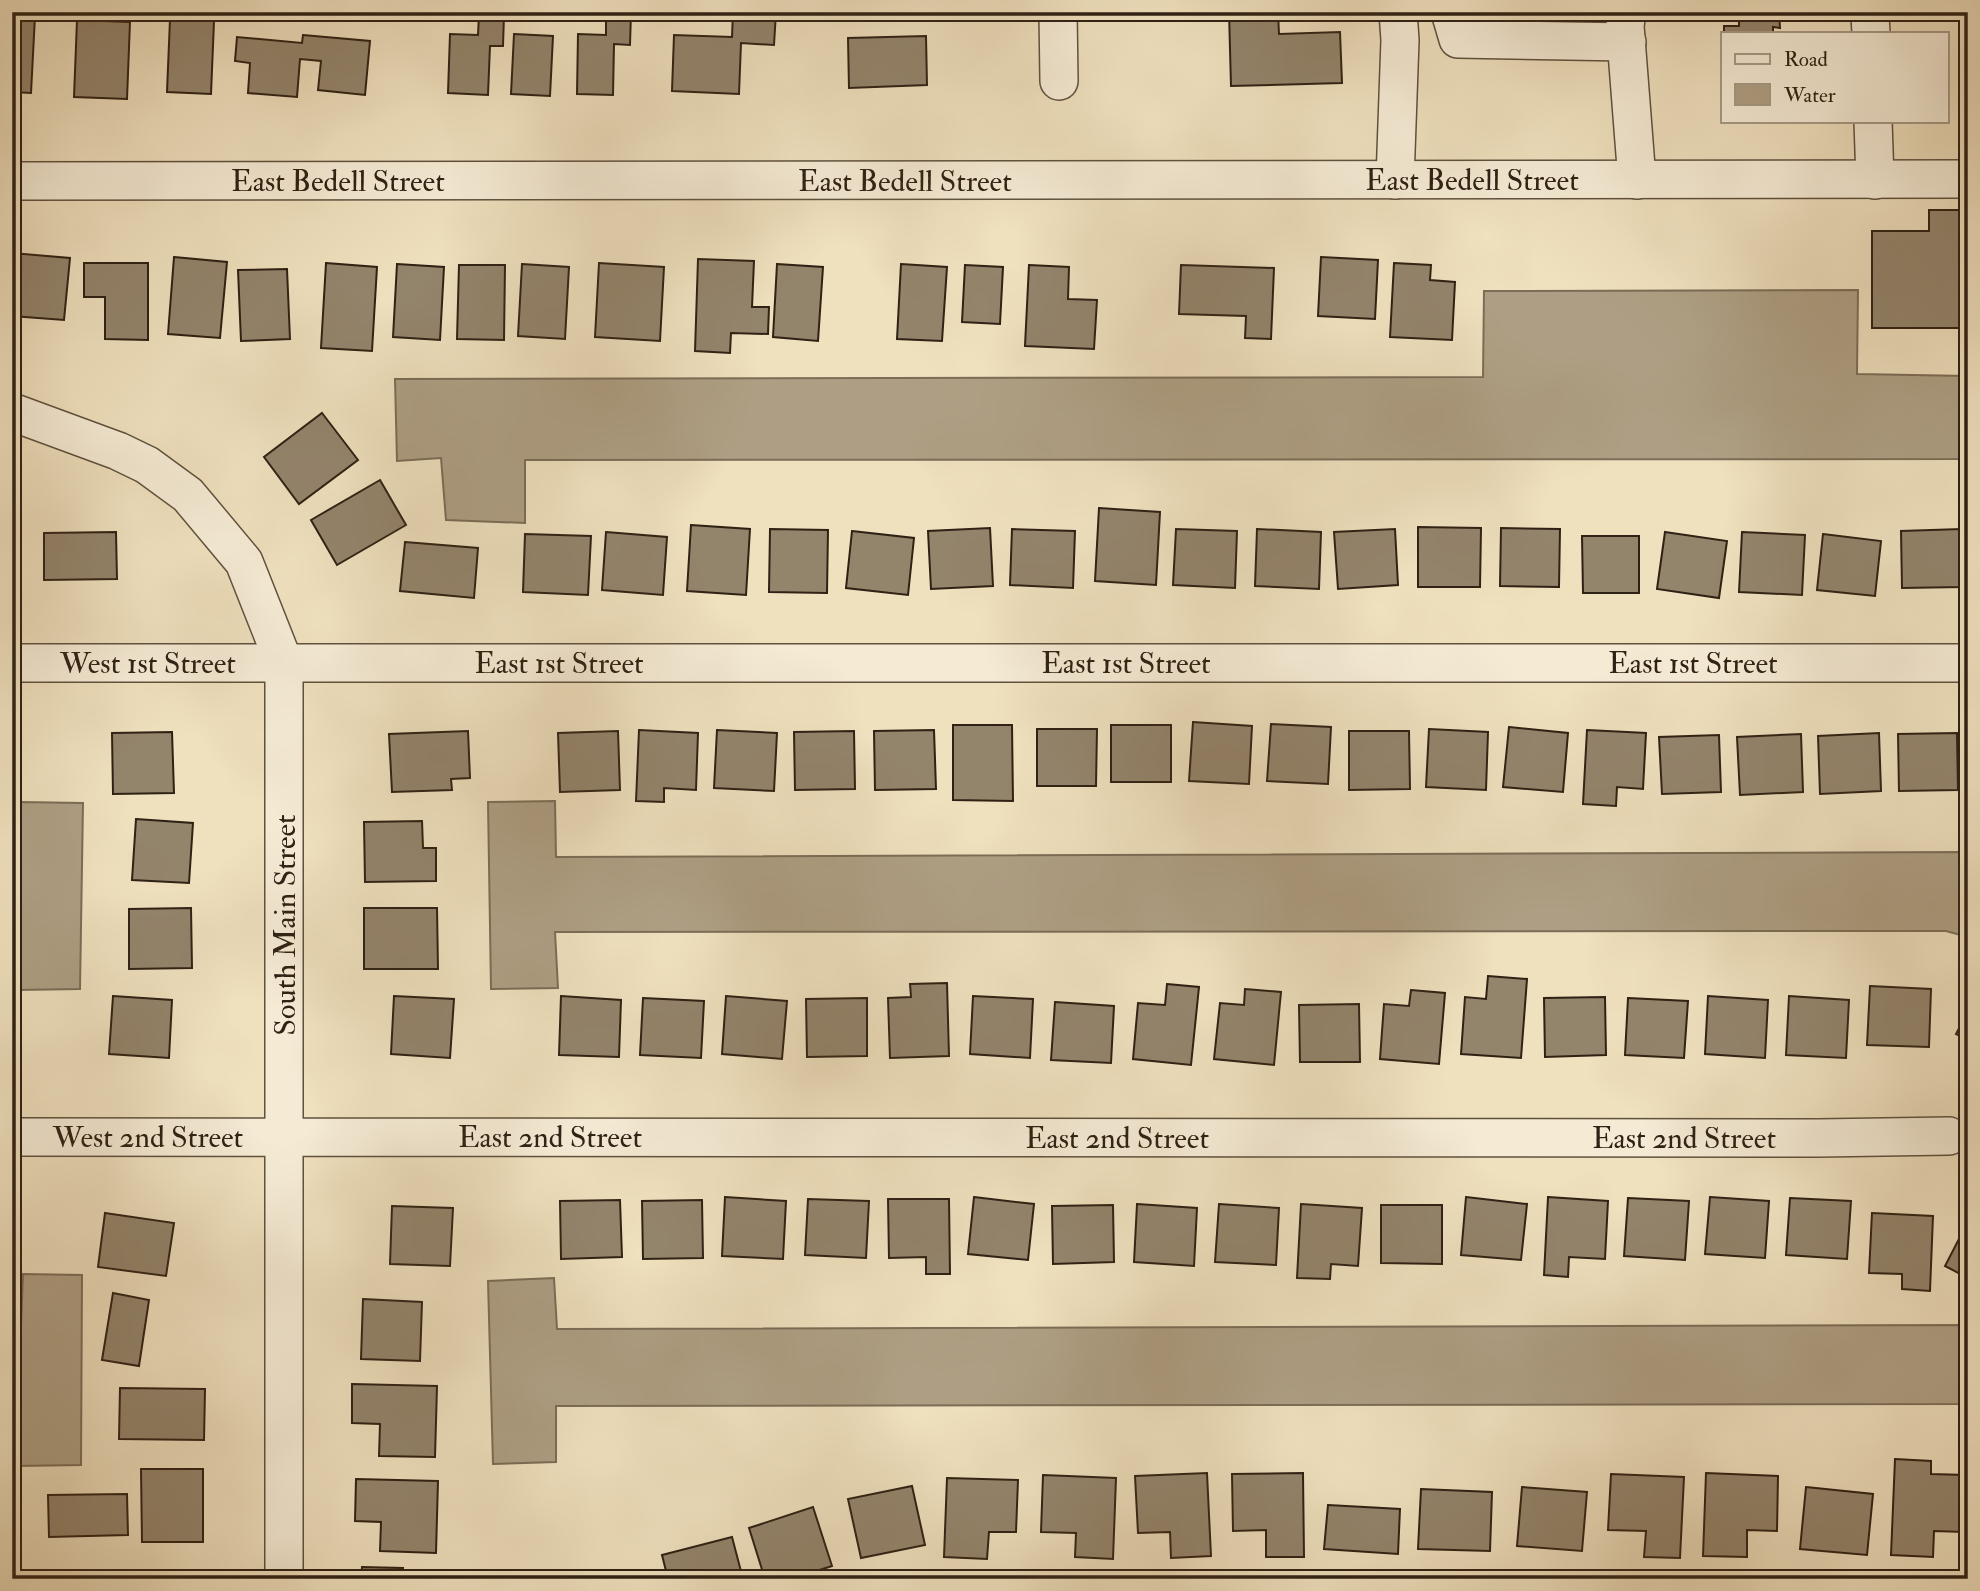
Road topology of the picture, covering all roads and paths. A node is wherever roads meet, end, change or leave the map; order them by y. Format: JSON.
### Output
{"nodes":[{"id":1,"x":1058,"y":12,"type":"edge"},
{"id":2,"x":1398,"y":12,"type":"edge"},
{"id":3,"x":1450,"y":12,"type":"edge"},
{"id":4,"x":1627,"y":27,"type":"edge"},
{"id":5,"x":1059,"y":80,"type":"dead end"},
{"id":6,"x":1873,"y":122,"type":"edge"},
{"id":7,"x":1968,"y":179,"type":"edge"},
{"id":8,"x":1395,"y":180,"type":"junction"},
{"id":9,"x":1637,"y":180,"type":"junction"},
{"id":10,"x":1875,"y":180,"type":"junction"},
{"id":11,"x":12,"y":181,"type":"edge"},
{"id":12,"x":12,"y":412,"type":"edge"},
{"id":13,"x":12,"y":663,"type":"edge"},
{"id":14,"x":284,"y":663,"type":"junction"},
{"id":15,"x":1968,"y":663,"type":"edge"},
{"id":16,"x":1949,"y":1136,"type":"dead end"},
{"id":17,"x":12,"y":1137,"type":"edge"},
{"id":18,"x":285,"y":1137,"type":"junction"},
{"id":19,"x":284,"y":1579,"type":"edge"}],
"edges":[{"from":1,"to":5,"type":"street"},
{"from":2,"to":8,"type":"street"},
{"from":3,"to":4,"type":"street"},
{"from":4,"to":9,"type":"street"},
{"from":6,"to":10,"type":"street"},
{"from":7,"to":10,"type":"street","name":"East Bedell Street"},
{"from":8,"to":9,"type":"street","name":"East Bedell Street"},
{"from":8,"to":11,"type":"street","name":"East Bedell Street"},
{"from":9,"to":10,"type":"street","name":"East Bedell Street"},
{"from":12,"to":14,"type":"street","name":"South Main Street"},
{"from":13,"to":14,"type":"street","name":"West 1st Street"},
{"from":14,"to":15,"type":"street","name":"East 1st Street"},
{"from":14,"to":18,"type":"street","name":"South Main Street"},
{"from":16,"to":18,"type":"street","name":"East 2nd Street"},
{"from":17,"to":18,"type":"street","name":"West 2nd Street"},
{"from":18,"to":19,"type":"street","name":"South Main Street"}]}
